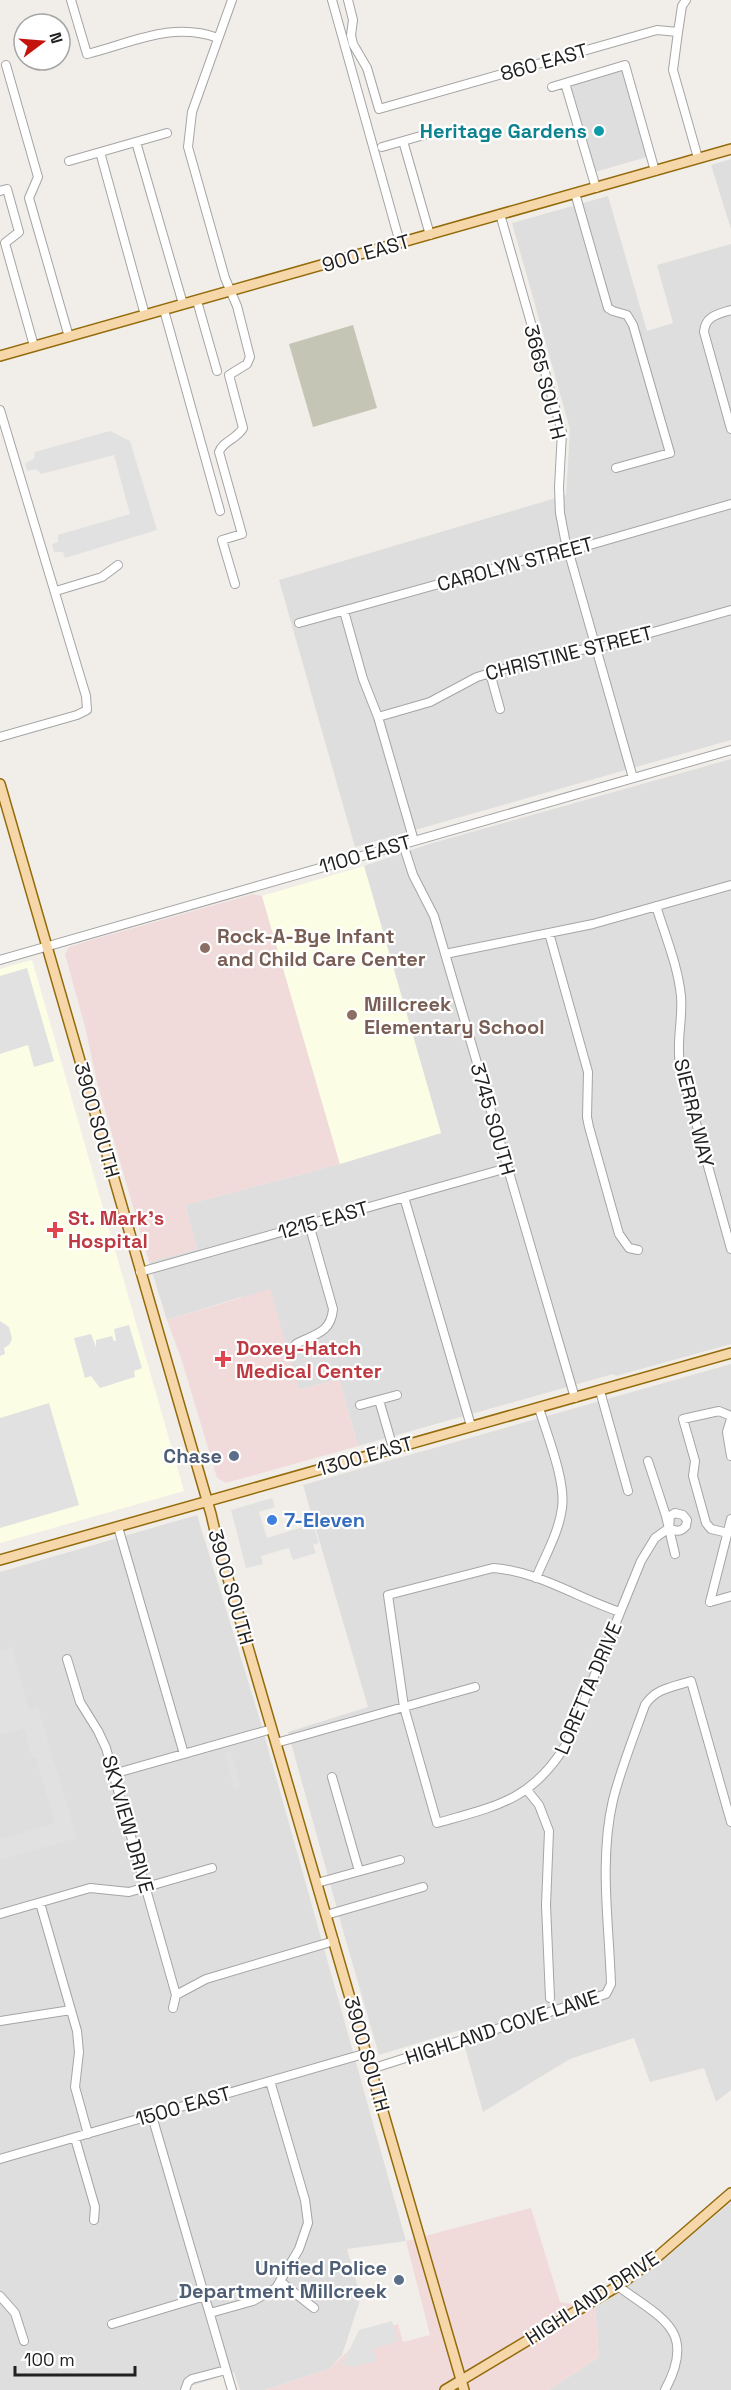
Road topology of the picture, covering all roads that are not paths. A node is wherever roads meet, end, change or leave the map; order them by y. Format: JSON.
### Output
{"nodes":[{"id":1,"x":70,"y":0,"type":"edge"},
{"id":2,"x":232,"y":0,"type":"edge"},
{"id":3,"x":332,"y":0,"type":"edge"},
{"id":4,"x":348,"y":0,"type":"edge"},
{"id":5,"x":686,"y":0,"type":"edge"},
{"id":6,"x":678,"y":32,"type":"junction"},
{"id":7,"x":218,"y":38,"type":"junction"},
{"id":8,"x":6,"y":65,"type":"dead end"},
{"id":9,"x":565,"y":83,"type":"junction"},
{"id":10,"x":552,"y":87,"type":"dead end"},
{"id":11,"x":167,"y":133,"type":"dead end"},
{"id":12,"x":424,"y":135,"type":"dead end"},
{"id":13,"x":403,"y":141,"type":"junction"},
{"id":14,"x":136,"y":142,"type":"junction"},
{"id":15,"x":382,"y":147,"type":"dead end"},
{"id":16,"x":731,"y":149,"type":"edge"},
{"id":17,"x":100,"y":152,"type":"junction"},
{"id":18,"x":698,"y":158,"type":"junction"},
{"id":19,"x":69,"y":161,"type":"dead end"},
{"id":20,"x":655,"y":171,"type":"junction"},
{"id":21,"x":596,"y":188,"type":"junction"},
{"id":22,"x":0,"y":191,"type":"edge"},
{"id":23,"x":575,"y":193,"type":"junction"},
{"id":24,"x":500,"y":214,"type":"junction"},
{"id":25,"x":430,"y":234,"type":"junction"},
{"id":26,"x":400,"y":243,"type":"junction"},
{"id":27,"x":230,"y":291,"type":"junction"},
{"id":28,"x":197,"y":301,"type":"junction"},
{"id":29,"x":183,"y":304,"type":"junction"},
{"id":30,"x":164,"y":310,"type":"junction"},
{"id":31,"x":731,"y":310,"type":"edge"},
{"id":32,"x":145,"y":315,"type":"junction"},
{"id":33,"x":69,"y":337,"type":"junction"},
{"id":34,"x":34,"y":346,"type":"junction"},
{"id":35,"x":0,"y":356,"type":"edge"},
{"id":36,"x":217,"y":372,"type":"dead end"},
{"id":37,"x":0,"y":410,"type":"edge"},
{"id":38,"x":731,"y":429,"type":"edge"},
{"id":39,"x":616,"y":468,"type":"dead end"},
{"id":40,"x":731,"y":504,"type":"edge"},
{"id":41,"x":220,"y":511,"type":"dead end"},
{"id":42,"x":569,"y":551,"type":"junction"},
{"id":43,"x":118,"y":565,"type":"dead end"},
{"id":44,"x":235,"y":584,"type":"dead end"},
{"id":45,"x":56,"y":591,"type":"junction"},
{"id":46,"x":731,"y":610,"type":"edge"},
{"id":47,"x":344,"y":611,"type":"junction"},
{"id":48,"x":299,"y":624,"type":"dead end"},
{"id":49,"x":597,"y":648,"type":"junction"},
{"id":50,"x":490,"y":673,"type":"junction"},
{"id":51,"x":500,"y":708,"type":"dead end"},
{"id":52,"x":378,"y":717,"type":"junction"},
{"id":53,"x":0,"y":737,"type":"edge"},
{"id":54,"x":731,"y":751,"type":"edge"},
{"id":55,"x":633,"y":778,"type":"junction"},
{"id":56,"x":0,"y":784,"type":"edge"},
{"id":57,"x":414,"y":841,"type":"junction"},
{"id":58,"x":403,"y":844,"type":"junction"},
{"id":59,"x":731,"y":885,"type":"edge"},
{"id":60,"x":656,"y":906,"type":"junction"},
{"id":61,"x":549,"y":933,"type":"junction"},
{"id":62,"x":46,"y":946,"type":"junction"},
{"id":63,"x":445,"y":954,"type":"junction"},
{"id":64,"x":0,"y":960,"type":"edge"},
{"id":65,"x":507,"y":1168,"type":"junction"},
{"id":66,"x":404,"y":1197,"type":"junction"},
{"id":67,"x":309,"y":1224,"type":"junction"},
{"id":68,"x":731,"y":1249,"type":"edge"},
{"id":69,"x":638,"y":1250,"type":"dead end"},
{"id":70,"x":140,"y":1272,"type":"junction"},
{"id":71,"x":296,"y":1344,"type":"dead end"},
{"id":72,"x":731,"y":1354,"type":"edge"},
{"id":73,"x":600,"y":1390,"type":"junction"},
{"id":74,"x":397,"y":1395,"type":"dead end"},
{"id":75,"x":575,"y":1398,"type":"junction"},
{"id":76,"x":379,"y":1400,"type":"junction"},
{"id":77,"x":360,"y":1405,"type":"dead end"},
{"id":78,"x":539,"y":1408,"type":"junction"},
{"id":79,"x":731,"y":1418,"type":"edge"},
{"id":80,"x":471,"y":1426,"type":"junction"},
{"id":81,"x":393,"y":1449,"type":"junction"},
{"id":82,"x":731,"y":1456,"type":"edge"},
{"id":83,"x":648,"y":1461,"type":"dead end"},
{"id":84,"x":628,"y":1491,"type":"dead end"},
{"id":85,"x":207,"y":1502,"type":"junction"},
{"id":86,"x":731,"y":1520,"type":"edge"},
{"id":87,"x":118,"y":1527,"type":"junction"},
{"id":88,"x":669,"y":1528,"type":"junction"},
{"id":89,"x":728,"y":1533,"type":"junction"},
{"id":90,"x":675,"y":1554,"type":"dead end"},
{"id":91,"x":0,"y":1560,"type":"edge"},
{"id":92,"x":536,"y":1578,"type":"junction"},
{"id":93,"x":731,"y":1596,"type":"edge"},
{"id":94,"x":620,"y":1612,"type":"junction"},
{"id":95,"x":67,"y":1659,"type":"dead end"},
{"id":96,"x":475,"y":1687,"type":"dead end"},
{"id":97,"x":404,"y":1707,"type":"junction"},
{"id":98,"x":272,"y":1729,"type":"junction"},
{"id":99,"x":276,"y":1743,"type":"junction"},
{"id":100,"x":184,"y":1754,"type":"junction"},
{"id":101,"x":113,"y":1774,"type":"junction"},
{"id":102,"x":332,"y":1778,"type":"dead end"},
{"id":103,"x":527,"y":1791,"type":"junction"},
{"id":104,"x":731,"y":1822,"type":"edge"},
{"id":105,"x":400,"y":1860,"type":"dead end"},
{"id":106,"x":212,"y":1868,"type":"dead end"},
{"id":107,"x":359,"y":1871,"type":"junction"},
{"id":108,"x":317,"y":1883,"type":"junction"},
{"id":109,"x":423,"y":1887,"type":"dead end"},
{"id":110,"x":146,"y":1888,"type":"junction"},
{"id":111,"x":40,"y":1903,"type":"junction"},
{"id":112,"x":0,"y":1914,"type":"edge"},
{"id":113,"x":326,"y":1915,"type":"junction"},
{"id":114,"x":334,"y":1941,"type":"junction"},
{"id":115,"x":176,"y":1995,"type":"junction"},
{"id":116,"x":550,"y":1998,"type":"dead end"},
{"id":117,"x":173,"y":2008,"type":"dead end"},
{"id":118,"x":71,"y":2010,"type":"junction"},
{"id":119,"x":0,"y":2021,"type":"edge"},
{"id":120,"x":367,"y":2053,"type":"junction"},
{"id":121,"x":371,"y":2069,"type":"junction"},
{"id":122,"x":270,"y":2081,"type":"junction"},
{"id":123,"x":152,"y":2116,"type":"junction"},
{"id":124,"x":88,"y":2134,"type":"junction"},
{"id":125,"x":75,"y":2138,"type":"junction"},
{"id":126,"x":0,"y":2159,"type":"edge"},
{"id":127,"x":731,"y":2193,"type":"edge"},
{"id":128,"x":94,"y":2220,"type":"dead end"},
{"id":129,"x":281,"y":2282,"type":"junction"},
{"id":130,"x":618,"y":2286,"type":"junction"},
{"id":131,"x":0,"y":2296,"type":"edge"},
{"id":132,"x":205,"y":2296,"type":"junction"},
{"id":133,"x":314,"y":2308,"type":"dead end"},
{"id":134,"x":210,"y":2313,"type":"junction"},
{"id":135,"x":112,"y":2324,"type":"dead end"},
{"id":136,"x":24,"y":2341,"type":"dead end"},
{"id":137,"x":226,"y":2370,"type":"junction"},
{"id":138,"x":461,"y":2380,"type":"junction"},
{"id":139,"x":185,"y":2390,"type":"edge"},
{"id":140,"x":232,"y":2390,"type":"edge"},
{"id":141,"x":445,"y":2390,"type":"edge"},
{"id":142,"x":464,"y":2390,"type":"edge"},
{"id":143,"x":664,"y":2390,"type":"edge"}],
"edges":[{"from":1,"to":7,"type":"street"},
{"from":2,"to":7,"type":"street"},
{"from":3,"to":26,"type":"street"},
{"from":4,"to":6,"type":"street","name":"860 EAST"},
{"from":5,"to":6,"type":"street"},
{"from":6,"to":18,"type":"street"},
{"from":7,"to":27,"type":"street"},
{"from":8,"to":33,"type":"street"},
{"from":9,"to":10,"type":"street"},
{"from":9,"to":20,"type":"street"},
{"from":9,"to":21,"type":"street"},
{"from":11,"to":14,"type":"street"},
{"from":12,"to":13,"type":"street"},
{"from":13,"to":15,"type":"street"},
{"from":13,"to":25,"type":"street"},
{"from":14,"to":17,"type":"street"},
{"from":14,"to":29,"type":"street"},
{"from":16,"to":18,"type":"main road","name":"900 EAST"},
{"from":17,"to":19,"type":"street"},
{"from":17,"to":32,"type":"street"},
{"from":18,"to":20,"type":"main road","name":"900 EAST"},
{"from":20,"to":21,"type":"main road","name":"900 EAST"},
{"from":21,"to":23,"type":"main road","name":"900 EAST"},
{"from":22,"to":34,"type":"street"},
{"from":23,"to":24,"type":"main road","name":"900 EAST"},
{"from":23,"to":39,"type":"street"},
{"from":24,"to":25,"type":"main road","name":"900 EAST"},
{"from":24,"to":42,"type":"street","name":"3665 SOUTH"},
{"from":25,"to":26,"type":"main road","name":"900 EAST"},
{"from":26,"to":27,"type":"main road","name":"900 EAST"},
{"from":27,"to":28,"type":"main road","name":"900 EAST"},
{"from":27,"to":44,"type":"street"},
{"from":28,"to":29,"type":"main road","name":"900 EAST"},
{"from":28,"to":36,"type":"street"},
{"from":29,"to":30,"type":"main road","name":"900 EAST"},
{"from":30,"to":32,"type":"main road","name":"900 EAST"},
{"from":30,"to":41,"type":"street"},
{"from":31,"to":38,"type":"street"},
{"from":32,"to":33,"type":"main road","name":"900 EAST"},
{"from":33,"to":34,"type":"main road","name":"900 EAST"},
{"from":34,"to":35,"type":"main road","name":"900 EAST"},
{"from":37,"to":45,"type":"street"},
{"from":40,"to":42,"type":"street","name":"CAROLYN STREET"},
{"from":42,"to":47,"type":"street","name":"CAROLYN STREET"},
{"from":42,"to":49,"type":"street","name":"3665 SOUTH"},
{"from":43,"to":45,"type":"street"},
{"from":45,"to":53,"type":"street"},
{"from":46,"to":49,"type":"street","name":"CHRISTINE STREET"},
{"from":47,"to":48,"type":"street","name":"CAROLYN STREET"},
{"from":47,"to":52,"type":"street"},
{"from":49,"to":50,"type":"street","name":"CHRISTINE STREET"},
{"from":49,"to":55,"type":"street","name":"3665 SOUTH"},
{"from":50,"to":51,"type":"street"},
{"from":50,"to":52,"type":"street","name":"CHRISTINE STREET"},
{"from":52,"to":57,"type":"street"},
{"from":54,"to":55,"type":"street","name":"1100 EAST"},
{"from":55,"to":57,"type":"street","name":"1100 EAST"},
{"from":56,"to":62,"type":"main road","name":"3900 SOUTH"},
{"from":57,"to":58,"type":"street","name":"1100 EAST"},
{"from":58,"to":62,"type":"street","name":"1100 EAST"},
{"from":58,"to":63,"type":"street","name":"3745 SOUTH"},
{"from":59,"to":60,"type":"street"},
{"from":60,"to":61,"type":"street"},
{"from":60,"to":68,"type":"street","name":"SIERRA WAY"},
{"from":61,"to":63,"type":"street"},
{"from":61,"to":69,"type":"street"},
{"from":62,"to":64,"type":"street","name":"1100 EAST"},
{"from":62,"to":70,"type":"main road","name":"3900 SOUTH"},
{"from":63,"to":65,"type":"street","name":"3745 SOUTH"},
{"from":65,"to":66,"type":"street","name":"1215 EAST"},
{"from":65,"to":75,"type":"street","name":"3745 SOUTH"},
{"from":66,"to":67,"type":"street","name":"1215 EAST"},
{"from":66,"to":80,"type":"street"},
{"from":67,"to":70,"type":"street","name":"1215 EAST"},
{"from":67,"to":71,"type":"street"},
{"from":70,"to":85,"type":"main road","name":"3900 SOUTH"},
{"from":72,"to":73,"type":"main road","name":"1300 EAST"},
{"from":73,"to":75,"type":"main road","name":"1300 EAST"},
{"from":73,"to":84,"type":"street"},
{"from":74,"to":76,"type":"street"},
{"from":75,"to":78,"type":"main road","name":"1300 EAST"},
{"from":76,"to":77,"type":"street"},
{"from":76,"to":81,"type":"street"},
{"from":78,"to":80,"type":"main road","name":"1300 EAST"},
{"from":78,"to":92,"type":"street"},
{"from":79,"to":82,"type":"street"},
{"from":79,"to":89,"type":"street"},
{"from":80,"to":81,"type":"main road","name":"1300 EAST"},
{"from":81,"to":85,"type":"main road","name":"1300 EAST"},
{"from":83,"to":88,"type":"street"},
{"from":85,"to":87,"type":"main road","name":"1300 EAST"},
{"from":85,"to":98,"type":"main road","name":"3900 SOUTH"},
{"from":86,"to":89,"type":"street"},
{"from":87,"to":91,"type":"main road","name":"1300 EAST"},
{"from":87,"to":100,"type":"street"},
{"from":88,"to":90,"type":"street"},
{"from":88,"to":94,"type":"street","name":"LORETTA DRIVE"},
{"from":89,"to":93,"type":"street"},
{"from":92,"to":94,"type":"street"},
{"from":92,"to":97,"type":"street"},
{"from":94,"to":103,"type":"street","name":"LORETTA DRIVE"},
{"from":95,"to":101,"type":"street","name":"SKYVIEW DRIVE"},
{"from":96,"to":97,"type":"street"},
{"from":97,"to":99,"type":"street"},
{"from":97,"to":103,"type":"street","name":"LORETTA DRIVE"},
{"from":98,"to":99,"type":"main road","name":"3900 SOUTH"},
{"from":98,"to":100,"type":"street"},
{"from":99,"to":108,"type":"main road","name":"3900 SOUTH"},
{"from":100,"to":101,"type":"street"},
{"from":101,"to":110,"type":"street","name":"SKYVIEW DRIVE"},
{"from":102,"to":107,"type":"street"},
{"from":103,"to":116,"type":"street"},
{"from":104,"to":121,"type":"street","name":"HIGHLAND COVE LANE"},
{"from":105,"to":107,"type":"street"},
{"from":106,"to":110,"type":"street"},
{"from":107,"to":108,"type":"street"},
{"from":108,"to":113,"type":"main road","name":"3900 SOUTH"},
{"from":109,"to":113,"type":"street"},
{"from":110,"to":111,"type":"street"},
{"from":110,"to":115,"type":"street","name":"SKYVIEW DRIVE"},
{"from":111,"to":112,"type":"street"},
{"from":111,"to":118,"type":"street"},
{"from":113,"to":114,"type":"main road","name":"3900 SOUTH"},
{"from":114,"to":115,"type":"street"},
{"from":114,"to":120,"type":"main road","name":"3900 SOUTH"},
{"from":115,"to":117,"type":"street"},
{"from":118,"to":119,"type":"street"},
{"from":118,"to":124,"type":"street"},
{"from":120,"to":121,"type":"main road","name":"3900 SOUTH"},
{"from":120,"to":122,"type":"street","name":"1500 EAST"},
{"from":121,"to":138,"type":"main road","name":"3900 SOUTH"},
{"from":122,"to":123,"type":"street","name":"1500 EAST"},
{"from":122,"to":129,"type":"street"},
{"from":123,"to":124,"type":"street","name":"1500 EAST"},
{"from":123,"to":132,"type":"street"},
{"from":124,"to":125,"type":"street","name":"1500 EAST"},
{"from":125,"to":126,"type":"street","name":"1500 EAST"},
{"from":125,"to":128,"type":"street"},
{"from":127,"to":130,"type":"main road","name":"HIGHLAND DRIVE"},
{"from":129,"to":133,"type":"street"},
{"from":129,"to":134,"type":"street"},
{"from":130,"to":138,"type":"main road","name":"HIGHLAND DRIVE"},
{"from":130,"to":143,"type":"street"},
{"from":131,"to":136,"type":"street"},
{"from":132,"to":134,"type":"street"},
{"from":132,"to":135,"type":"street"},
{"from":134,"to":137,"type":"street"},
{"from":137,"to":139,"type":"street"},
{"from":137,"to":140,"type":"street"},
{"from":138,"to":141,"type":"main road","name":"HIGHLAND DRIVE"},
{"from":138,"to":142,"type":"main road","name":"3900 SOUTH"}]}
